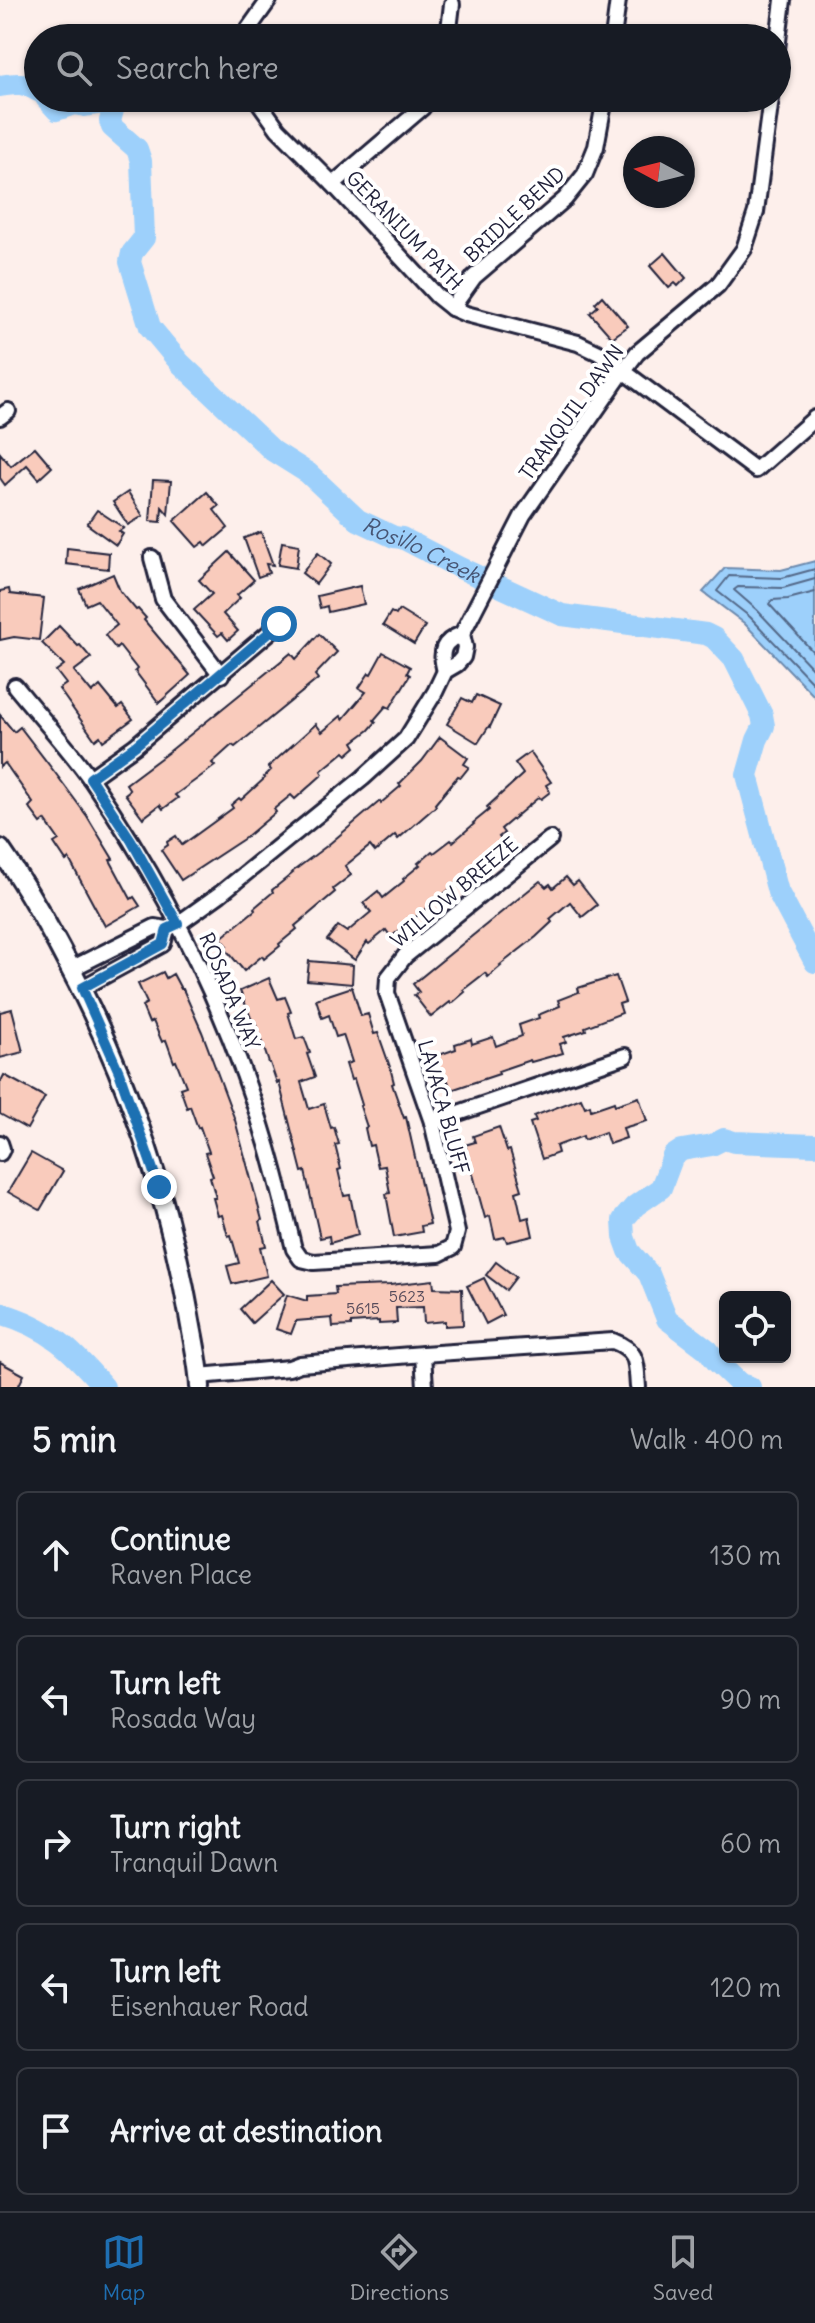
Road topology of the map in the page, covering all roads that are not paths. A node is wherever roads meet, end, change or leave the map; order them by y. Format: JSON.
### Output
{"nodes":[{"id":1,"x":269,"y":0,"type":"edge"},
{"id":2,"x":618,"y":0,"type":"edge"},
{"id":3,"x":783,"y":0,"type":"edge"},
{"id":4,"x":452,"y":4,"type":"dead end"},
{"id":5,"x":252,"y":24,"type":"edge"},
{"id":6,"x":450,"y":24,"type":"edge"},
{"id":7,"x":615,"y":24,"type":"edge"},
{"id":8,"x":780,"y":24,"type":"edge"},
{"id":9,"x":266,"y":112,"type":"edge"},
{"id":10,"x":417,"y":112,"type":"edge"},
{"id":11,"x":602,"y":112,"type":"edge"},
{"id":12,"x":769,"y":112,"type":"edge"},
{"id":13,"x":333,"y":184,"type":"junction"},
{"id":14,"x":452,"y":308,"type":"junction"},
{"id":15,"x":624,"y":370,"type":"junction"},
{"id":16,"x":815,"y":418,"type":"edge"},
{"id":17,"x":152,"y":558,"type":"dead end"},
{"id":18,"x":279,"y":624,"type":"dead end"},
{"id":19,"x":462,"y":634,"type":"junction"},
{"id":20,"x":445,"y":671,"type":"junction"},
{"id":21,"x":221,"y":675,"type":"junction"},
{"id":22,"x":15,"y":686,"type":"dead end"},
{"id":23,"x":90,"y":778,"type":"junction"},
{"id":24,"x":550,"y":839,"type":"dead end"},
{"id":25,"x":0,"y":849,"type":"edge"},
{"id":26,"x":173,"y":926,"type":"junction"},
{"id":27,"x":71,"y":969,"type":"junction"},
{"id":28,"x":388,"y":978,"type":"joint"},
{"id":29,"x":82,"y":988,"type":"junction"},
{"id":30,"x":625,"y":1056,"type":"dead end"},
{"id":31,"x":432,"y":1122,"type":"junction"},
{"id":32,"x":0,"y":1143,"type":"edge"},
{"id":33,"x":0,"y":1153,"type":"edge"},
{"id":34,"x":453,"y":1247,"type":"joint"},
{"id":35,"x":423,"y":1354,"type":"junction"},
{"id":36,"x":200,"y":1382,"type":"edge"},
{"id":37,"x":425,"y":1387,"type":"edge"},
{"id":38,"x":638,"y":1387,"type":"edge"}],
"edges":[{"from":1,"to":5,"type":"street"},
{"from":2,"to":7,"type":"street"},
{"from":3,"to":8,"type":"street"},
{"from":4,"to":6,"type":"street"},
{"from":9,"to":13,"type":"street","name":"GERANIUM PATH"},
{"from":10,"to":13,"type":"street"},
{"from":11,"to":14,"type":"street","name":"BRIDLE BEND"},
{"from":12,"to":15,"type":"street","name":"TRANQUIL DAWN"},
{"from":13,"to":14,"type":"street","name":"GERANIUM PATH"},
{"from":14,"to":15,"type":"street","name":"GERANIUM PATH"},
{"from":15,"to":16,"type":"street","name":"GERANIUM PATH"},
{"from":15,"to":19,"type":"street","name":"TRANQUIL DAWN"},
{"from":17,"to":21,"type":"street"},
{"from":18,"to":21,"type":"street"},
{"from":19,"to":20,"type":"street","name":"TRANQUIL DAWN"},
{"from":19,"to":20,"type":"street","name":"TRANQUIL DAWN"},
{"from":20,"to":26,"type":"street","name":"TRANQUIL DAWN"},
{"from":21,"to":23,"type":"street"},
{"from":22,"to":23,"type":"street","name":"ROSADA WAY"},
{"from":23,"to":26,"type":"street","name":"ROSADA WAY"},
{"from":24,"to":28,"type":"street","name":"WILLOW BREEZE"},
{"from":25,"to":27,"type":"main road"},
{"from":26,"to":27,"type":"street","name":"TRANQUIL DAWN"},
{"from":26,"to":29,"type":"street","name":"TRANQUIL DAWN"},
{"from":26,"to":34,"type":"street","name":"ROSADA WAY"},
{"from":27,"to":29,"type":"main road"},
{"from":28,"to":31,"type":"street","name":"LAVACA BLUFF"},
{"from":29,"to":36,"type":"main road"},
{"from":30,"to":31,"type":"street"},
{"from":31,"to":34,"type":"street","name":"LAVACA BLUFF"},
{"from":32,"to":33,"type":"street"},
{"from":35,"to":36,"type":"street"},
{"from":35,"to":37,"type":"street"},
{"from":35,"to":38,"type":"street"}]}
